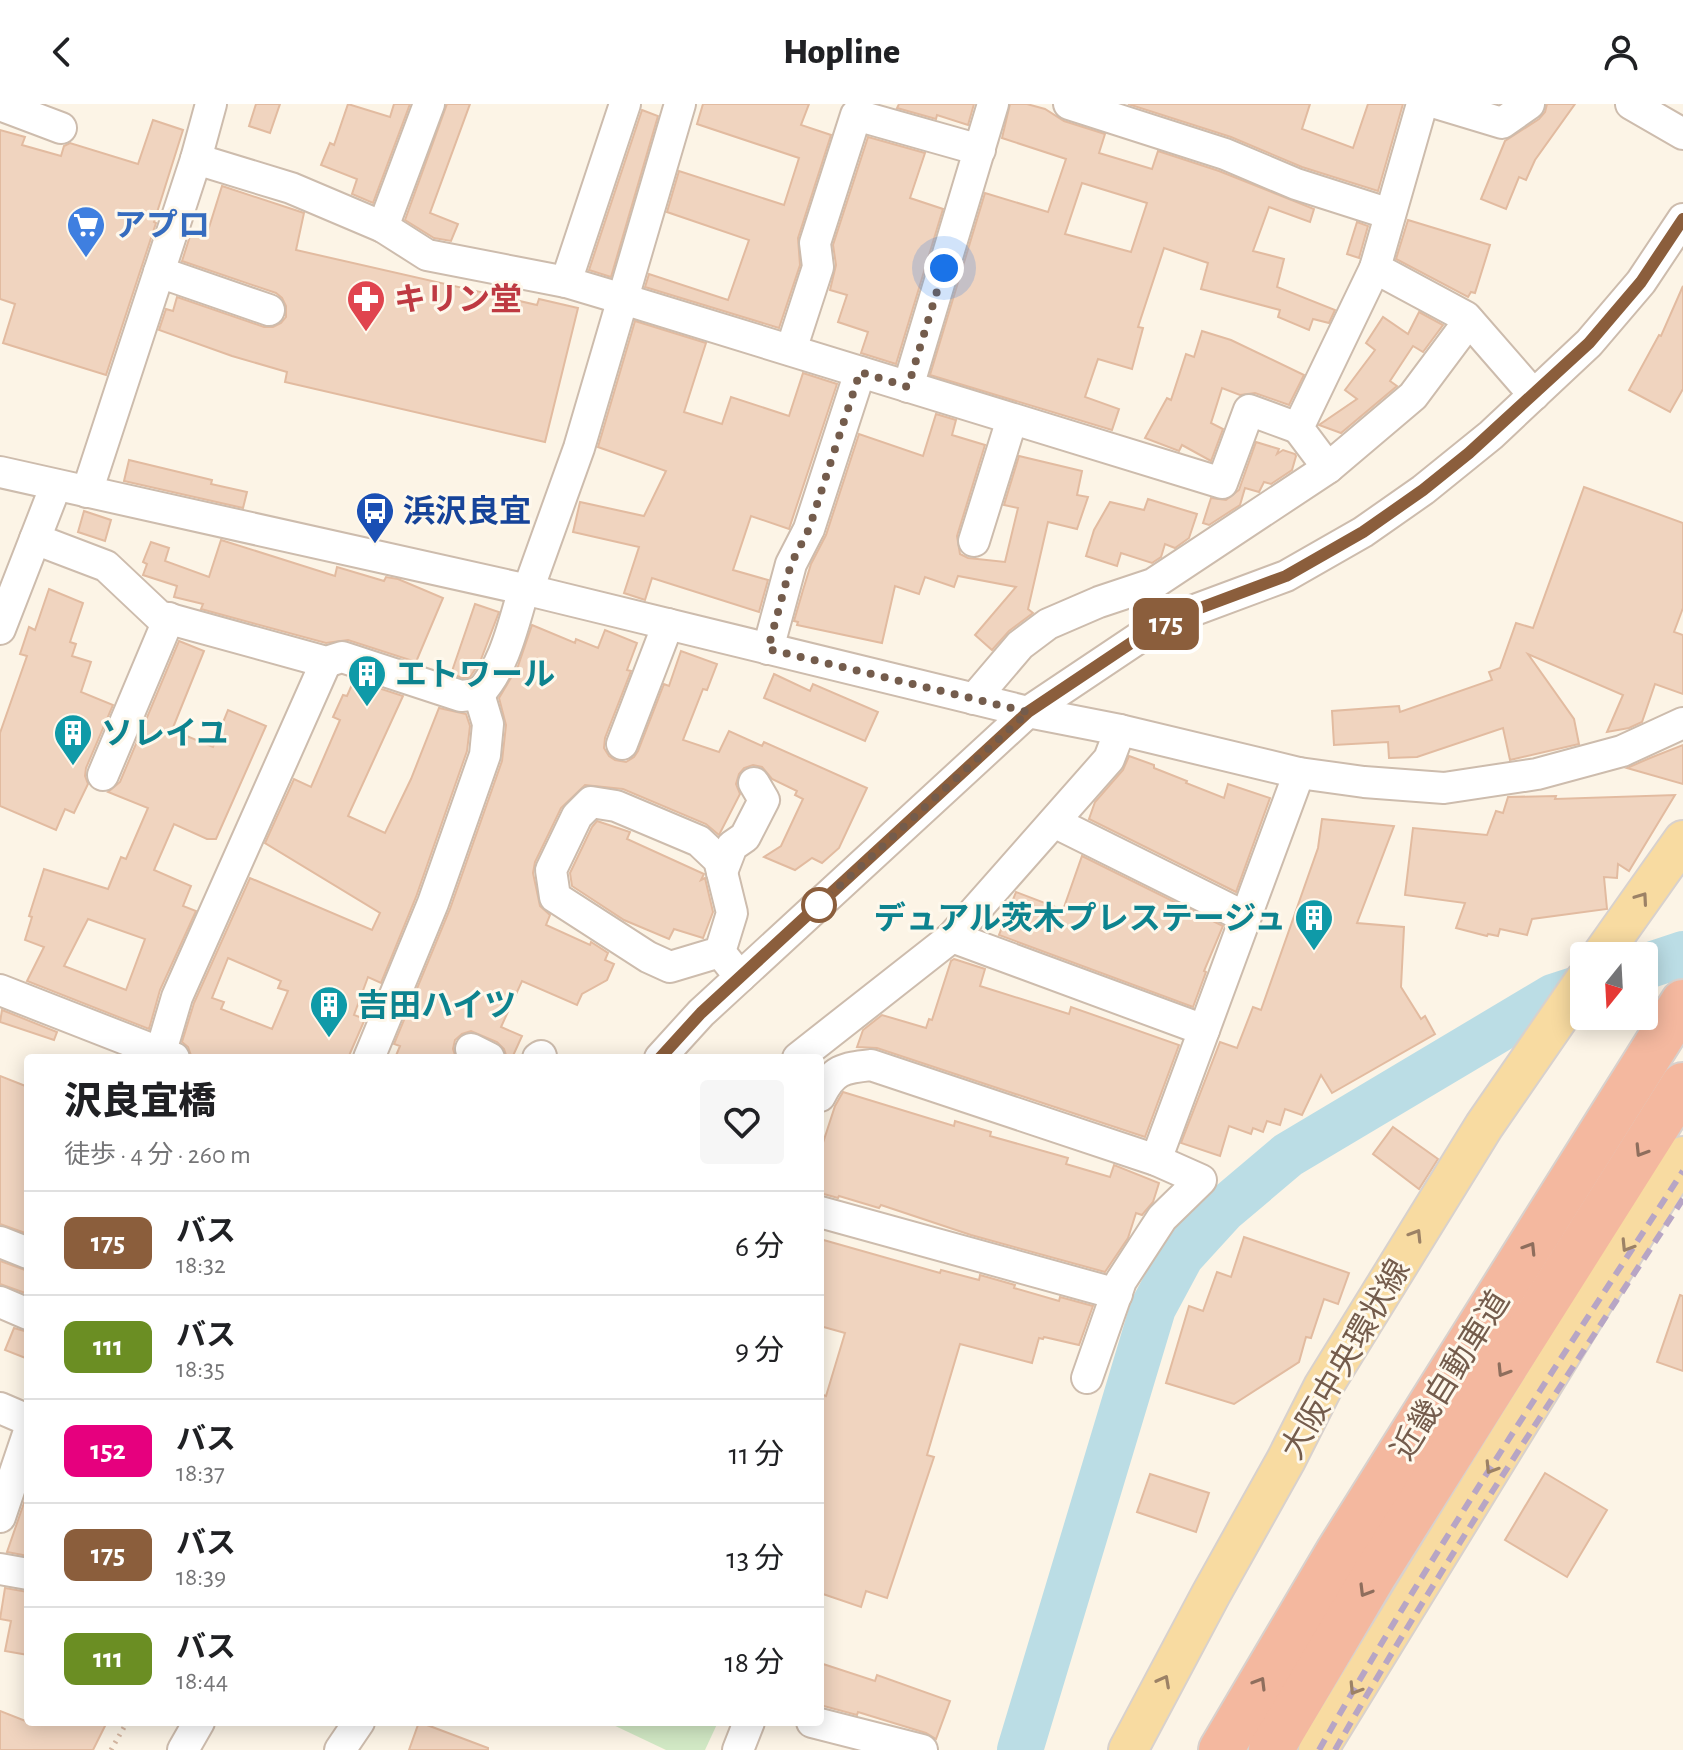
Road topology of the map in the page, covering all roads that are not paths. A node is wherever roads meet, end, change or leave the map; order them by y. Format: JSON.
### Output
{"nodes":[{"id":1,"x":211,"y":104,"type":"edge"},
{"id":2,"x":429,"y":104,"type":"edge"},
{"id":3,"x":625,"y":104,"type":"edge"},
{"id":4,"x":680,"y":104,"type":"edge"},
{"id":5,"x":993,"y":104,"type":"edge"},
{"id":6,"x":1069,"y":104,"type":"edge"},
{"id":7,"x":1422,"y":104,"type":"edge"},
{"id":8,"x":1439,"y":104,"type":"edge"},
{"id":9,"x":1529,"y":104,"type":"edge"},
{"id":10,"x":1631,"y":104,"type":"edge"},
{"id":11,"x":0,"y":105,"type":"edge"},
{"id":12,"x":61,"y":128,"type":"dead end"},
{"id":13,"x":1683,"y":134,"type":"edge"},
{"id":14,"x":980,"y":150,"type":"junction"},
{"id":15,"x":196,"y":159,"type":"junction"},
{"id":16,"x":1390,"y":214,"type":"junction"},
{"id":17,"x":1683,"y":219,"type":"edge"},
{"id":18,"x":383,"y":227,"type":"junction"},
{"id":19,"x":1375,"y":268,"type":"junction"},
{"id":20,"x":159,"y":272,"type":"junction"},
{"id":21,"x":566,"y":282,"type":"junction"},
{"id":22,"x":623,"y":299,"type":"junction"},
{"id":23,"x":269,"y":310,"type":"dead end"},
{"id":24,"x":1469,"y":321,"type":"junction"},
{"id":25,"x":791,"y":350,"type":"junction"},
{"id":26,"x":860,"y":372,"type":"junction"},
{"id":27,"x":908,"y":387,"type":"junction"},
{"id":28,"x":1534,"y":395,"type":"junction"},
{"id":29,"x":1012,"y":419,"type":"junction"},
{"id":30,"x":1298,"y":428,"type":"junction"},
{"id":31,"x":1328,"y":468,"type":"junction"},
{"id":32,"x":0,"y":472,"type":"edge"},
{"id":33,"x":56,"y":485,"type":"junction"},
{"id":34,"x":87,"y":492,"type":"junction"},
{"id":35,"x":35,"y":539,"type":"junction"},
{"id":36,"x":974,"y":541,"type":"dead end"},
{"id":37,"x":526,"y":589,"type":"junction"},
{"id":38,"x":169,"y":618,"type":"junction"},
{"id":39,"x":668,"y":624,"type":"junction"},
{"id":40,"x":0,"y":629,"type":"edge"},
{"id":41,"x":768,"y":649,"type":"junction"},
{"id":42,"x":326,"y":662,"type":"junction"},
{"id":43,"x":479,"y":694,"type":"junction"},
{"id":44,"x":974,"y":699,"type":"junction"},
{"id":45,"x":1028,"y":712,"type":"junction"},
{"id":46,"x":1683,"y":723,"type":"edge"},
{"id":47,"x":1120,"y":730,"type":"junction"},
{"id":48,"x":622,"y":744,"type":"dead end"},
{"id":49,"x":1299,"y":773,"type":"junction"},
{"id":50,"x":103,"y":775,"type":"dead end"},
{"id":51,"x":754,"y":783,"type":"dead end"},
{"id":52,"x":1054,"y":822,"type":"junction"},
{"id":53,"x":1683,"y":840,"type":"edge"},
{"id":54,"x":722,"y":872,"type":"junction"},
{"id":55,"x":1245,"y":917,"type":"junction"},
{"id":56,"x":952,"y":937,"type":"junction"},
{"id":57,"x":1611,"y":942,"type":"edge"},
{"id":58,"x":720,"y":952,"type":"junction"},
{"id":59,"x":740,"y":977,"type":"junction"},
{"id":60,"x":0,"y":990,"type":"edge"},
{"id":61,"x":1570,"y":1001,"type":"edge"},
{"id":62,"x":1683,"y":1002,"type":"edge"},
{"id":63,"x":1204,"y":1030,"type":"junction"},
{"id":64,"x":160,"y":1054,"type":"edge"},
{"id":65,"x":165,"y":1054,"type":"edge"},
{"id":66,"x":371,"y":1054,"type":"edge"},
{"id":67,"x":664,"y":1054,"type":"edge"},
{"id":68,"x":803,"y":1054,"type":"edge"},
{"id":69,"x":1683,"y":1085,"type":"edge"},
{"id":70,"x":824,"y":1087,"type":"edge"},
{"id":71,"x":1683,"y":1156,"type":"edge"},
{"id":72,"x":1156,"y":1160,"type":"junction"},
{"id":73,"x":824,"y":1213,"type":"edge"},
{"id":74,"x":0,"y":1242,"type":"edge"},
{"id":75,"x":24,"y":1251,"type":"edge"},
{"id":76,"x":1117,"y":1294,"type":"junction"},
{"id":77,"x":0,"y":1302,"type":"edge"},
{"id":78,"x":24,"y":1312,"type":"edge"},
{"id":79,"x":1087,"y":1378,"type":"dead end"},
{"id":80,"x":0,"y":1408,"type":"edge"},
{"id":81,"x":24,"y":1418,"type":"edge"},
{"id":82,"x":24,"y":1446,"type":"edge"},
{"id":83,"x":0,"y":1517,"type":"edge"},
{"id":84,"x":0,"y":1569,"type":"edge"},
{"id":85,"x":24,"y":1573,"type":"edge"},
{"id":86,"x":824,"y":1725,"type":"edge"},
{"id":87,"x":197,"y":1726,"type":"edge"},
{"id":88,"x":356,"y":1726,"type":"edge"},
{"id":89,"x":747,"y":1726,"type":"edge"},
{"id":90,"x":183,"y":1750,"type":"edge"},
{"id":91,"x":340,"y":1750,"type":"edge"},
{"id":92,"x":738,"y":1750,"type":"edge"},
{"id":93,"x":922,"y":1750,"type":"edge"},
{"id":94,"x":1128,"y":1750,"type":"edge"},
{"id":95,"x":1221,"y":1750,"type":"edge"},
{"id":96,"x":1271,"y":1750,"type":"edge"},
{"id":97,"x":1318,"y":1750,"type":"edge"}],
"edges":[{"from":1,"to":15,"type":"street"},
{"from":2,"to":18,"type":"street"},
{"from":3,"to":21,"type":"street"},
{"from":4,"to":22,"type":"street"},
{"from":5,"to":14,"type":"street"},
{"from":6,"to":16,"type":"street"},
{"from":7,"to":16,"type":"street"},
{"from":8,"to":9,"type":"street"},
{"from":10,"to":13,"type":"street"},
{"from":11,"to":12,"type":"street"},
{"from":14,"to":25,"type":"street"},
{"from":14,"to":27,"type":"street"},
{"from":15,"to":18,"type":"street"},
{"from":15,"to":20,"type":"street"},
{"from":16,"to":19,"type":"street"},
{"from":17,"to":28,"type":"street"},
{"from":18,"to":21,"type":"street"},
{"from":19,"to":24,"type":"street"},
{"from":19,"to":30,"type":"street"},
{"from":20,"to":23,"type":"street"},
{"from":20,"to":34,"type":"street"},
{"from":21,"to":22,"type":"street"},
{"from":22,"to":25,"type":"street"},
{"from":22,"to":37,"type":"street"},
{"from":24,"to":28,"type":"street"},
{"from":24,"to":31,"type":"street"},
{"from":25,"to":26,"type":"street"},
{"from":26,"to":27,"type":"street"},
{"from":26,"to":41,"type":"street"},
{"from":27,"to":29,"type":"street"},
{"from":28,"to":45,"type":"street"},
{"from":29,"to":30,"type":"street"},
{"from":29,"to":36,"type":"street"},
{"from":30,"to":31,"type":"street"},
{"from":31,"to":44,"type":"street"},
{"from":32,"to":33,"type":"street"},
{"from":33,"to":34,"type":"street"},
{"from":33,"to":35,"type":"street"},
{"from":34,"to":37,"type":"street"},
{"from":35,"to":38,"type":"street"},
{"from":35,"to":40,"type":"street"},
{"from":37,"to":39,"type":"street"},
{"from":37,"to":43,"type":"street"},
{"from":38,"to":42,"type":"street"},
{"from":38,"to":50,"type":"street"},
{"from":39,"to":41,"type":"street"},
{"from":39,"to":48,"type":"street"},
{"from":41,"to":44,"type":"street"},
{"from":42,"to":43,"type":"street"},
{"from":42,"to":65,"type":"street"},
{"from":43,"to":66,"type":"street"},
{"from":44,"to":45,"type":"street"},
{"from":45,"to":47,"type":"street"},
{"from":45,"to":59,"type":"street"},
{"from":46,"to":49,"type":"street"},
{"from":47,"to":49,"type":"street"},
{"from":47,"to":52,"type":"street"},
{"from":49,"to":55,"type":"street"},
{"from":51,"to":54,"type":"street"},
{"from":52,"to":55,"type":"street"},
{"from":52,"to":56,"type":"street"},
{"from":57,"to":53,"type":"main road","one_way":true},
{"from":54,"to":58,"type":"street"},
{"from":54,"to":58,"type":"street"},
{"from":55,"to":63,"type":"street"},
{"from":56,"to":63,"type":"street"},
{"from":56,"to":68,"type":"street"},
{"from":58,"to":59,"type":"street"},
{"from":59,"to":67,"type":"street"},
{"from":60,"to":64,"type":"street"},
{"from":94,"to":61,"type":"main road","name":"大阪中央環状線","one_way":true},
{"from":95,"to":62,"type":"highway","name":"近畿自動車道","one_way":true},
{"from":63,"to":72,"type":"street"},
{"from":69,"to":96,"type":"highway","name":"近畿自動車道","one_way":true},
{"from":70,"to":72,"type":"street"},
{"from":71,"to":97,"type":"main road","one_way":true},
{"from":72,"to":76,"type":"street"},
{"from":73,"to":76,"type":"street"},
{"from":74,"to":75,"type":"street"},
{"from":76,"to":79,"type":"street"},
{"from":77,"to":78,"type":"street"},
{"from":80,"to":81,"type":"street"},
{"from":82,"to":83,"type":"street"},
{"from":84,"to":85,"type":"street"},
{"from":86,"to":93,"type":"street"},
{"from":87,"to":90,"type":"street"},
{"from":88,"to":91,"type":"street"},
{"from":89,"to":92,"type":"street"}]}
